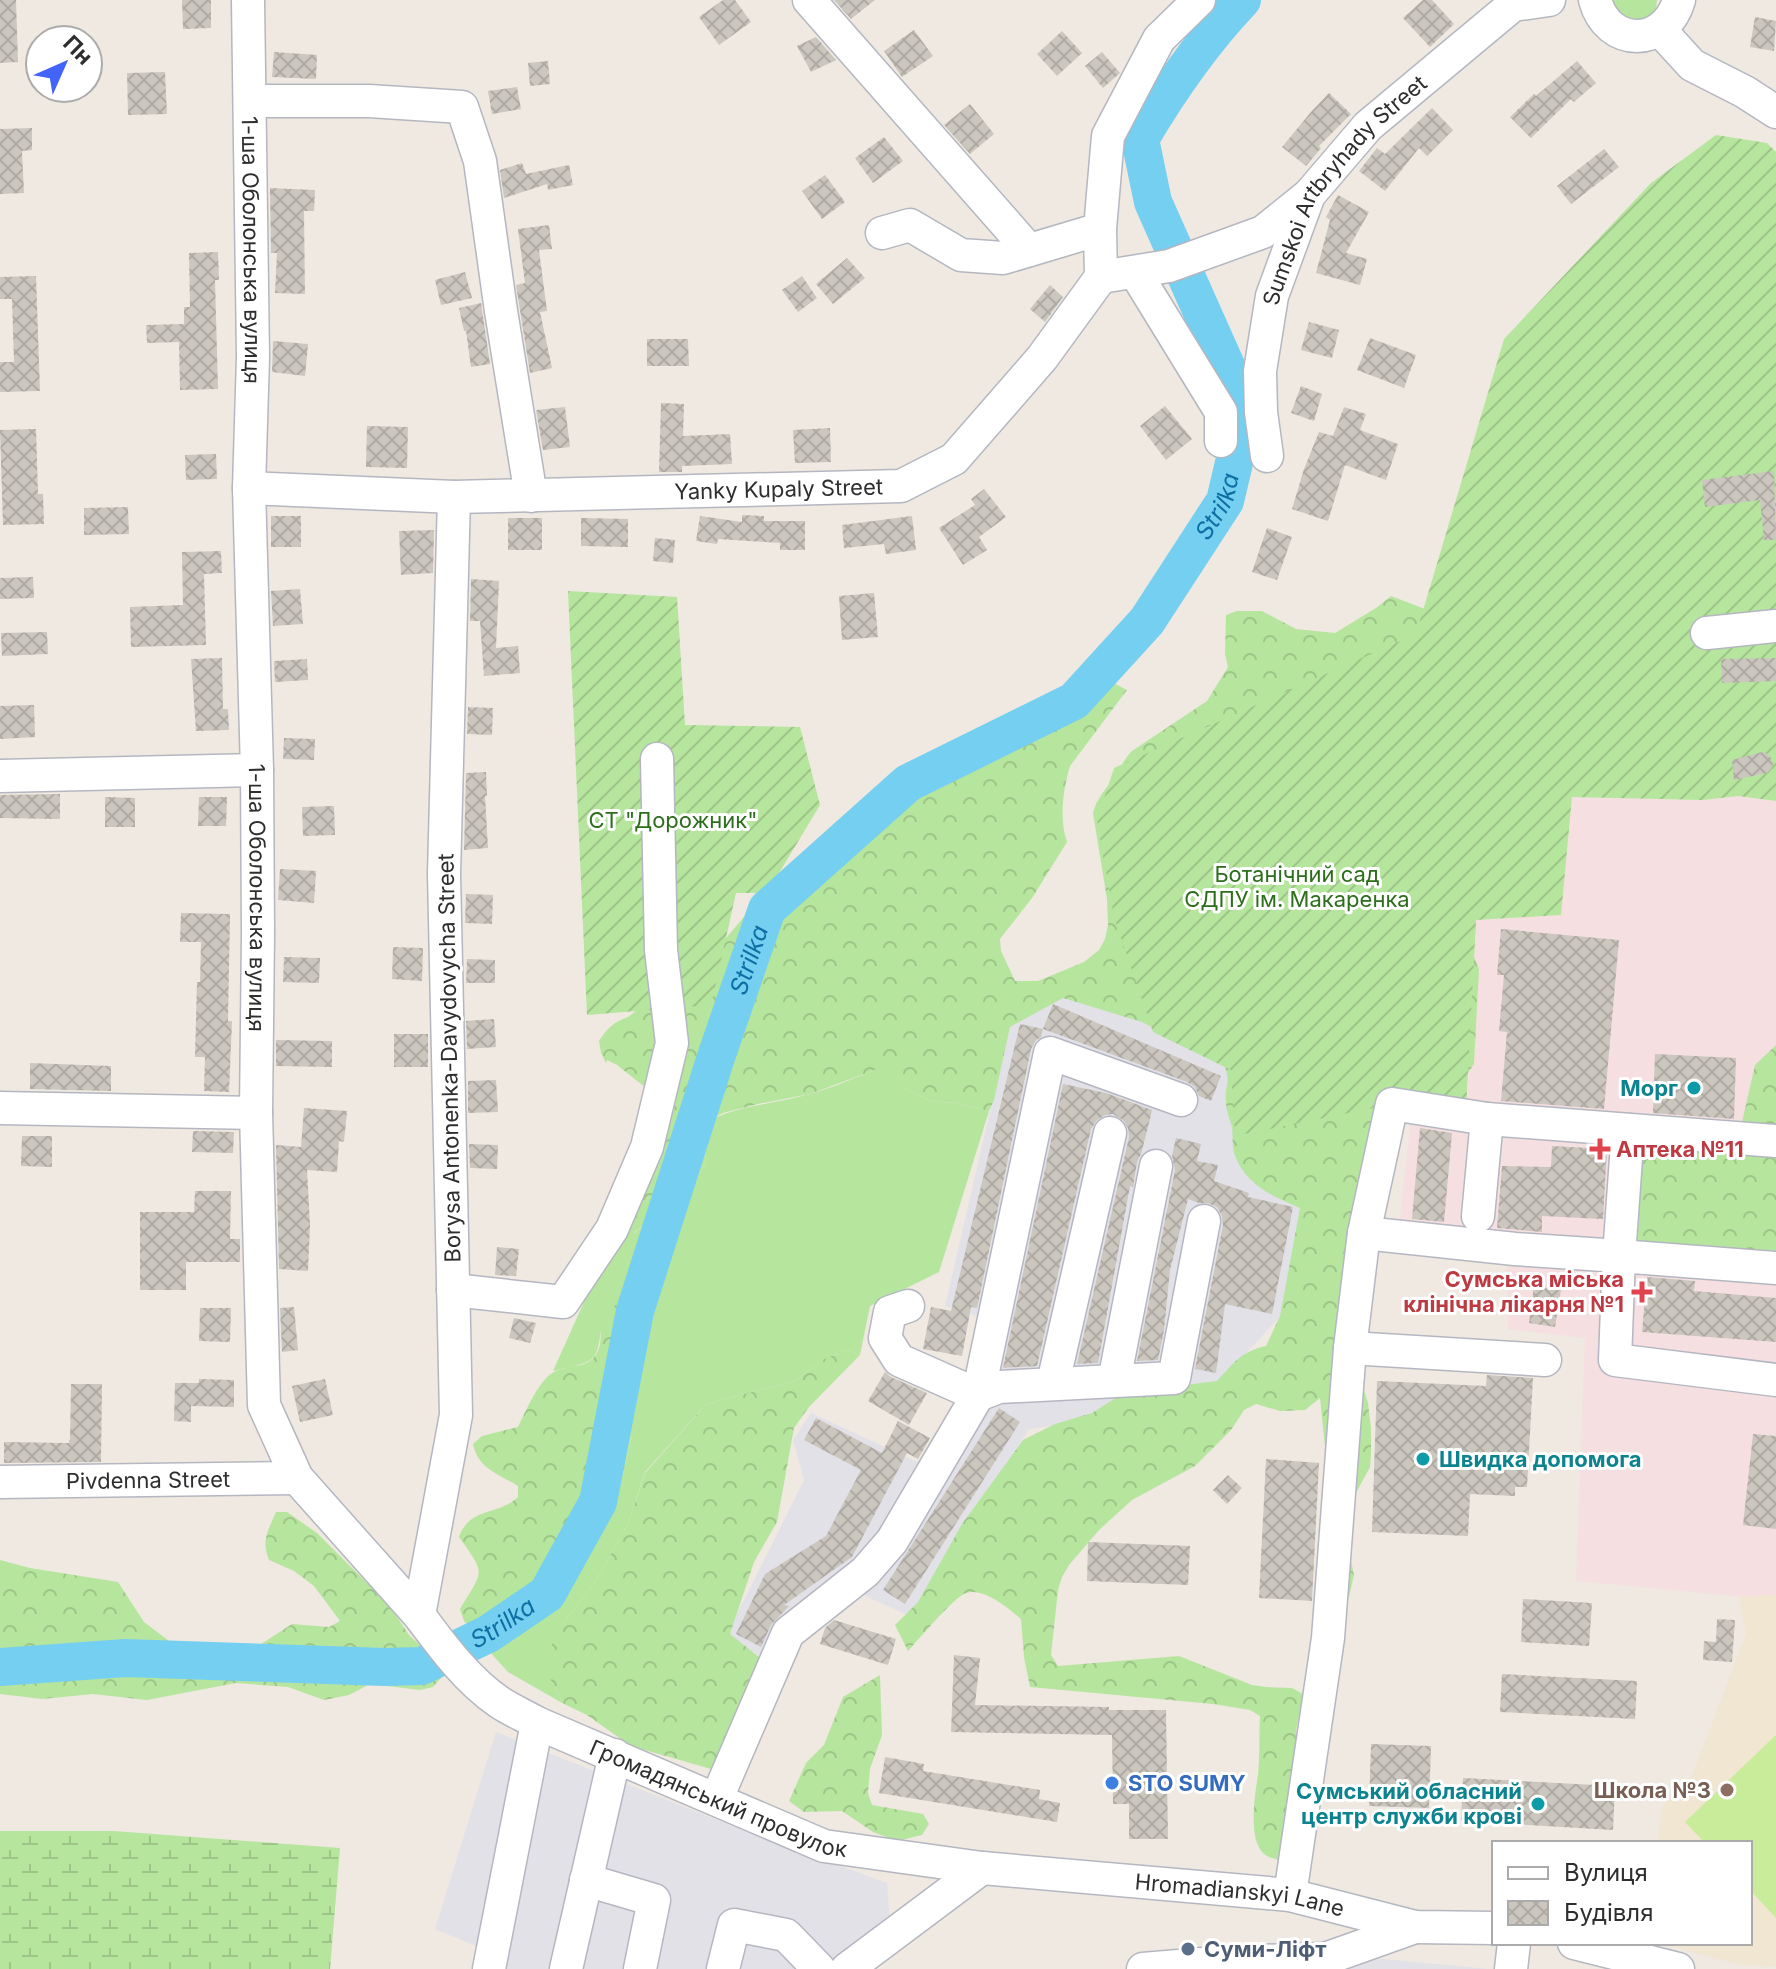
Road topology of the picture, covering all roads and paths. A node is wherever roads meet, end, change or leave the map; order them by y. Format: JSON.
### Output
{"nodes":[{"id":1,"x":248,"y":0,"type":"edge"},
{"id":2,"x":809,"y":0,"type":"edge"},
{"id":3,"x":1199,"y":0,"type":"edge"},
{"id":4,"x":1549,"y":0,"type":"edge"},
{"id":5,"x":1595,"y":0,"type":"edge"},
{"id":6,"x":1679,"y":0,"type":"edge"},
{"id":7,"x":1660,"y":30,"type":"junction"},
{"id":8,"x":250,"y":101,"type":"junction"},
{"id":9,"x":1776,"y":112,"type":"edge"},
{"id":10,"x":1309,"y":195,"type":"junction"},
{"id":11,"x":1100,"y":229,"type":"junction"},
{"id":12,"x":882,"y":233,"type":"dead end"},
{"id":13,"x":1029,"y":250,"type":"junction"},
{"id":14,"x":1135,"y":272,"type":"junction"},
{"id":15,"x":1101,"y":277,"type":"junction"},
{"id":16,"x":1221,"y":441,"type":"dead end"},
{"id":17,"x":1267,"y":456,"type":"dead end"},
{"id":18,"x":249,"y":488,"type":"junction"},
{"id":19,"x":531,"y":496,"type":"junction"},
{"id":20,"x":454,"y":497,"type":"junction"},
{"id":21,"x":1776,"y":626,"type":"edge"},
{"id":22,"x":1707,"y":633,"type":"dead end"},
{"id":23,"x":657,"y":759,"type":"dead end"},
{"id":24,"x":257,"y":770,"type":"junction"},
{"id":25,"x":0,"y":776,"type":"edge"},
{"id":26,"x":1181,"y":1100,"type":"dead end"},
{"id":27,"x":0,"y":1108,"type":"edge"},
{"id":28,"x":256,"y":1113,"type":"junction"},
{"id":29,"x":1487,"y":1119,"type":"junction"},
{"id":30,"x":1628,"y":1130,"type":"junction"},
{"id":31,"x":1110,"y":1133,"type":"dead end"},
{"id":32,"x":1776,"y":1141,"type":"edge"},
{"id":33,"x":1156,"y":1166,"type":"dead end"},
{"id":34,"x":1478,"y":1216,"type":"dead end"},
{"id":35,"x":1204,"y":1221,"type":"dead end"},
{"id":36,"x":1364,"y":1233,"type":"junction"},
{"id":37,"x":1619,"y":1256,"type":"junction"},
{"id":38,"x":1776,"y":1268,"type":"edge"},
{"id":39,"x":453,"y":1290,"type":"junction"},
{"id":40,"x":908,"y":1306,"type":"dead end"},
{"id":41,"x":1350,"y":1348,"type":"junction"},
{"id":42,"x":1545,"y":1360,"type":"dead end"},
{"id":43,"x":1776,"y":1380,"type":"edge"},
{"id":44,"x":1114,"y":1381,"type":"junction"},
{"id":45,"x":1053,"y":1383,"type":"junction"},
{"id":46,"x":978,"y":1395,"type":"junction"},
{"id":47,"x":297,"y":1478,"type":"junction"},
{"id":48,"x":0,"y":1482,"type":"edge"},
{"id":49,"x":427,"y":1626,"type":"junction"},
{"id":50,"x":473,"y":1681,"type":"joint"},
{"id":51,"x":537,"y":1723,"type":"junction"},
{"id":52,"x":615,"y":1755,"type":"junction"},
{"id":53,"x":717,"y":1798,"type":"junction"},
{"id":54,"x":982,"y":1868,"type":"junction"},
{"id":55,"x":586,"y":1880,"type":"junction"},
{"id":56,"x":1290,"y":1895,"type":"junction"},
{"id":57,"x":1415,"y":1927,"type":"junction"},
{"id":58,"x":1492,"y":1928,"type":"edge"},
{"id":59,"x":1514,"y":1945,"type":"edge"},
{"id":60,"x":1582,"y":1945,"type":"edge"},
{"id":61,"x":1320,"y":1964,"type":"edge"},
{"id":62,"x":489,"y":1969,"type":"edge"},
{"id":63,"x":566,"y":1969,"type":"edge"},
{"id":64,"x":640,"y":1969,"type":"edge"},
{"id":65,"x":723,"y":1969,"type":"edge"},
{"id":66,"x":819,"y":1969,"type":"edge"},
{"id":67,"x":847,"y":1969,"type":"edge"},
{"id":68,"x":1143,"y":1969,"type":"edge"},
{"id":69,"x":1511,"y":1969,"type":"edge"},
{"id":70,"x":1678,"y":1969,"type":"edge"}],
"edges":[{"from":1,"to":8,"type":"street","name":"1-ша Оболонська вулиця"},
{"from":2,"to":13,"type":"street"},
{"from":3,"to":11,"type":"street"},
{"from":4,"to":10,"type":"street","name":"Sumskoi Artbryhady Street"},
{"from":5,"to":7,"type":"street"},
{"from":6,"to":7,"type":"street"},
{"from":7,"to":9,"type":"street"},
{"from":8,"to":18,"type":"street","name":"1-ша Оболонська вулиця"},
{"from":8,"to":19,"type":"street","name":"1-ша Оболонська вулиця"},
{"from":10,"to":14,"type":"street"},
{"from":10,"to":17,"type":"street","name":"Sumskoi Artbryhady Street"},
{"from":11,"to":13,"type":"street"},
{"from":11,"to":15,"type":"street"},
{"from":12,"to":13,"type":"street"},
{"from":14,"to":15,"type":"street"},
{"from":14,"to":16,"type":"street"},
{"from":15,"to":19,"type":"street","name":"Yanky Kupaly Street"},
{"from":18,"to":20,"type":"street","name":"Yanky Kupaly Street"},
{"from":18,"to":24,"type":"street","name":"1-ша Оболонська вулиця"},
{"from":19,"to":20,"type":"street","name":"Yanky Kupaly Street"},
{"from":20,"to":39,"type":"street","name":"Borysa Antonenka-Davydovycha Street"},
{"from":21,"to":22,"type":"street"},
{"from":23,"to":39,"type":"street"},
{"from":24,"to":25,"type":"street"},
{"from":24,"to":28,"type":"street","name":"1-ша Оболонська вулиця"},
{"from":26,"to":46,"type":"street"},
{"from":27,"to":28,"type":"street"},
{"from":28,"to":47,"type":"street","name":"1-ша Оболонська вулиця"},
{"from":29,"to":30,"type":"street"},
{"from":29,"to":34,"type":"street"},
{"from":29,"to":36,"type":"street"},
{"from":30,"to":32,"type":"street"},
{"from":30,"to":37,"type":"street"},
{"from":31,"to":45,"type":"street"},
{"from":33,"to":44,"type":"street"},
{"from":35,"to":44,"type":"street"},
{"from":36,"to":37,"type":"street"},
{"from":36,"to":41,"type":"street"},
{"from":37,"to":38,"type":"street"},
{"from":37,"to":43,"type":"street"},
{"from":39,"to":49,"type":"street","name":"Borysa Antonenka-Davydovycha Street"},
{"from":40,"to":46,"type":"street"},
{"from":41,"to":42,"type":"street"},
{"from":41,"to":56,"type":"street"},
{"from":44,"to":45,"type":"street"},
{"from":45,"to":46,"type":"street"},
{"from":46,"to":53,"type":"street"},
{"from":47,"to":48,"type":"street","name":"Pivdenna Street"},
{"from":47,"to":49,"type":"street","name":"1-ша Оболонська вулиця"},
{"from":49,"to":50,"type":"street","name":"1-ша Оболонська вулиця"},
{"from":50,"to":51,"type":"street","name":"Громадянський провулок"},
{"from":51,"to":52,"type":"street","name":"Громадянський провулок"},
{"from":51,"to":62,"type":"street"},
{"from":52,"to":53,"type":"street","name":"Громадянський провулок"},
{"from":52,"to":55,"type":"street"},
{"from":53,"to":54,"type":"street","name":"Громадянський провулок"},
{"from":54,"to":56,"type":"street","name":"Hromadianskyi Lane"},
{"from":54,"to":67,"type":"street"},
{"from":55,"to":63,"type":"street"},
{"from":55,"to":64,"type":"street"},
{"from":56,"to":57,"type":"street","name":"Hromadianskyi Lane"},
{"from":57,"to":58,"type":"street","name":"Hromadianskyi Lane"},
{"from":57,"to":61,"type":"street"},
{"from":59,"to":69,"type":"street"},
{"from":60,"to":70,"type":"street"},
{"from":61,"to":68,"type":"street"},
{"from":65,"to":66,"type":"street"}]}
